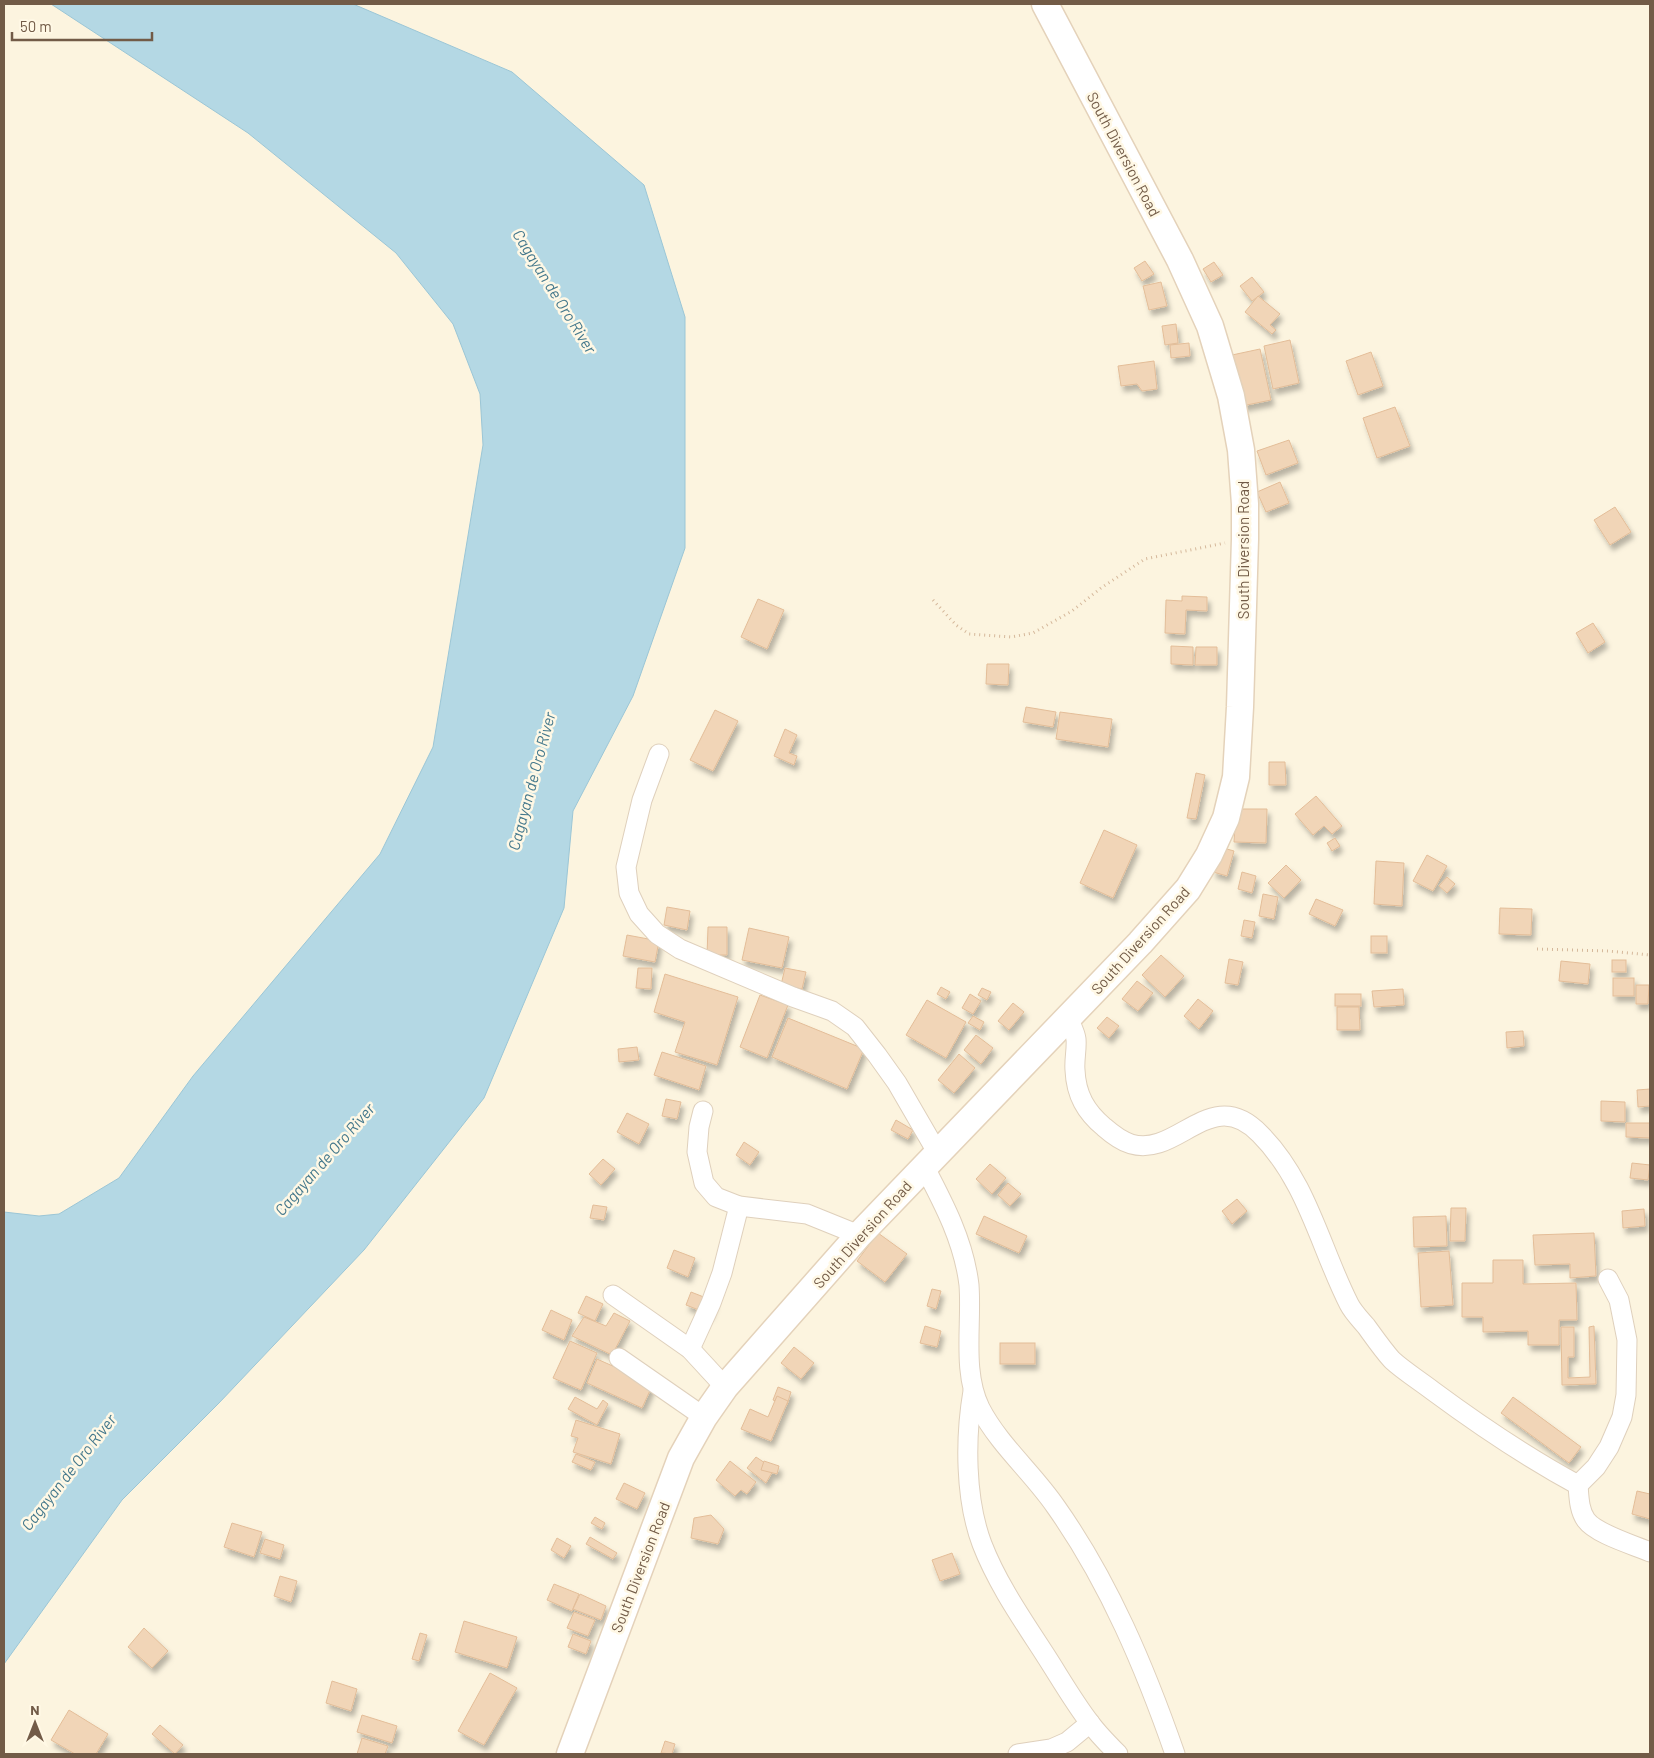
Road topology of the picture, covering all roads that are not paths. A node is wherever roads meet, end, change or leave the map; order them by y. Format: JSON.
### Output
{"nodes":[{"id":1,"x":1045,"y":4,"type":"edge"},
{"id":2,"x":659,"y":754,"type":"dead end"},
{"id":3,"x":1068,"y":1017,"type":"junction"},
{"id":4,"x":703,"y":1111,"type":"dead end"},
{"id":5,"x":931,"y":1159,"type":"junction"},
{"id":6,"x":739,"y":1206,"type":"junction"},
{"id":7,"x":859,"y":1235,"type":"junction"},
{"id":8,"x":1608,"y":1279,"type":"dead end"},
{"id":9,"x":613,"y":1294,"type":"dead end"},
{"id":10,"x":690,"y":1348,"type":"junction"},
{"id":11,"x":619,"y":1358,"type":"dead end"},
{"id":12,"x":725,"y":1387,"type":"junction"},
{"id":13,"x":973,"y":1390,"type":"junction"},
{"id":14,"x":704,"y":1417,"type":"junction"},
{"id":15,"x":1578,"y":1485,"type":"junction"},
{"id":16,"x":1650,"y":1552,"type":"edge"},
{"id":17,"x":1090,"y":1723,"type":"junction"},
{"id":18,"x":570,"y":1754,"type":"edge"},
{"id":19,"x":1018,"y":1754,"type":"edge"},
{"id":20,"x":1118,"y":1754,"type":"edge"},
{"id":21,"x":1175,"y":1754,"type":"edge"}],
"edges":[{"from":1,"to":3,"type":"main road","name":"South Diversion Road"},
{"from":2,"to":5,"type":"street"},
{"from":3,"to":5,"type":"main road","name":"South Diversion Road"},
{"from":3,"to":15,"type":"street"},
{"from":4,"to":6,"type":"street"},
{"from":5,"to":7,"type":"main road","name":"South Diversion Road"},
{"from":5,"to":13,"type":"street"},
{"from":6,"to":7,"type":"street"},
{"from":6,"to":10,"type":"street"},
{"from":7,"to":12,"type":"main road","name":"South Diversion Road"},
{"from":8,"to":15,"type":"street"},
{"from":9,"to":10,"type":"street"},
{"from":10,"to":12,"type":"street"},
{"from":11,"to":14,"type":"street"},
{"from":12,"to":14,"type":"main road","name":"South Diversion Road"},
{"from":13,"to":17,"type":"street"},
{"from":13,"to":21,"type":"street"},
{"from":14,"to":18,"type":"main road","name":"South Diversion Road"},
{"from":15,"to":16,"type":"street"},
{"from":17,"to":19,"type":"street"},
{"from":17,"to":20,"type":"street"}]}
